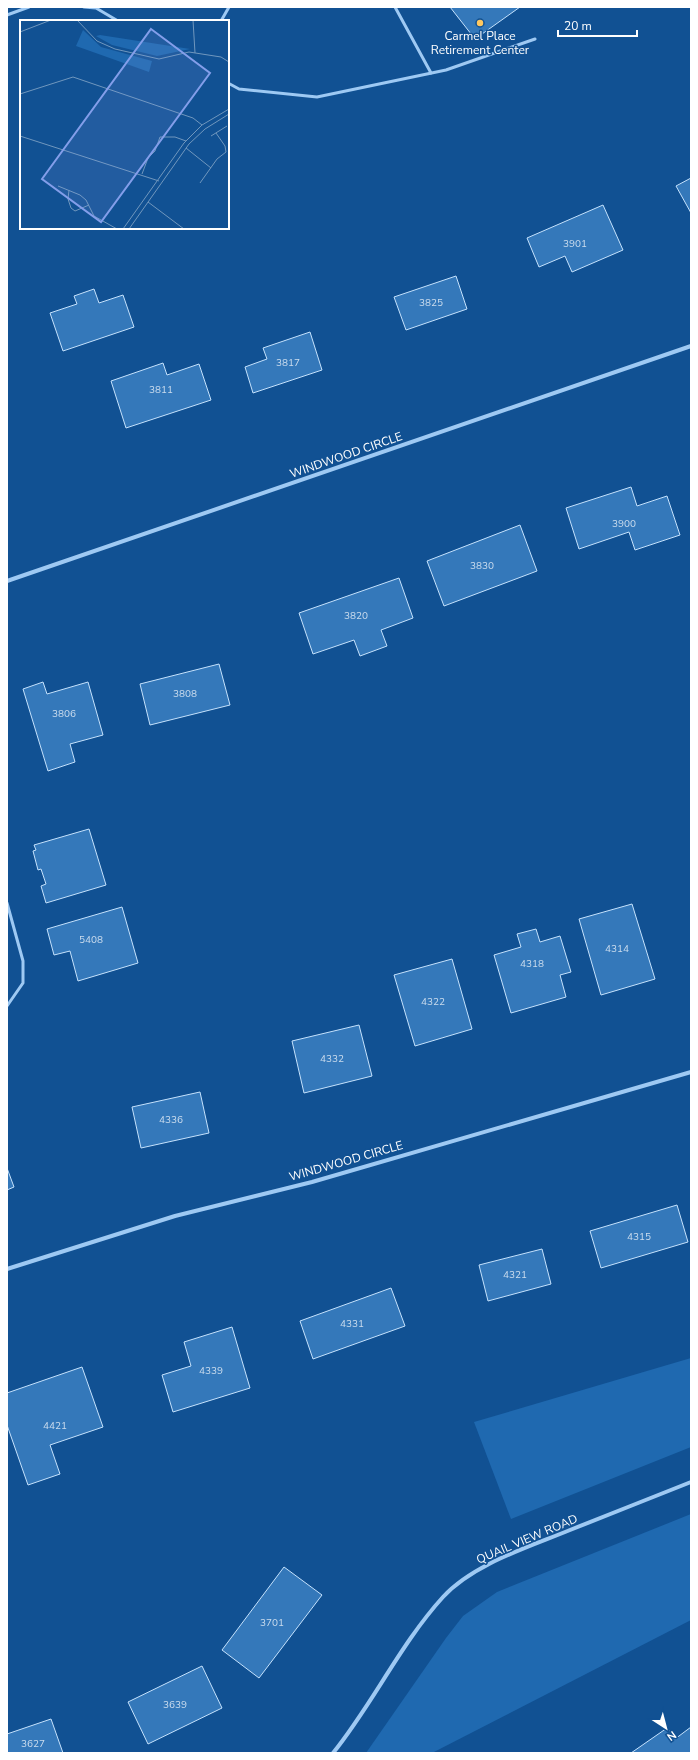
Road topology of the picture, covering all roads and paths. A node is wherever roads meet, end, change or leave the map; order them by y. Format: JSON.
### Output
{"nodes":[{"id":1,"x":29,"y":7,"type":"edge"},
{"id":2,"x":84,"y":7,"type":"edge"},
{"id":3,"x":229,"y":7,"type":"edge"},
{"id":4,"x":395,"y":7,"type":"edge"},
{"id":5,"x":7,"y":15,"type":"edge"},
{"id":6,"x":116,"y":20,"type":"edge"},
{"id":7,"x":222,"y":20,"type":"edge"},
{"id":8,"x":535,"y":39,"type":"dead end"},
{"id":9,"x":431,"y":73,"type":"junction"},
{"id":10,"x":229,"y":84,"type":"edge"},
{"id":11,"x":691,"y":346,"type":"edge"},
{"id":12,"x":7,"y":581,"type":"edge"},
{"id":13,"x":7,"y":903,"type":"edge"},
{"id":14,"x":7,"y":1006,"type":"edge"},
{"id":15,"x":691,"y":1072,"type":"edge"},
{"id":16,"x":7,"y":1269,"type":"edge"},
{"id":17,"x":691,"y":1482,"type":"edge"},
{"id":18,"x":333,"y":1753,"type":"edge"}],
"edges":[{"from":1,"to":5,"type":"lane"},
{"from":2,"to":6,"type":"lane"},
{"from":3,"to":7,"type":"lane"},
{"from":4,"to":9,"type":"lane"},
{"from":8,"to":9,"type":"lane"},
{"from":9,"to":10,"type":"lane"},
{"from":11,"to":12,"type":"street","name":"WINDWOOD CIRCLE"},
{"from":13,"to":14,"type":"lane"},
{"from":15,"to":16,"type":"street","name":"WINDWOOD CIRCLE"},
{"from":17,"to":18,"type":"street","name":"QUAIL VIEW ROAD"}]}
